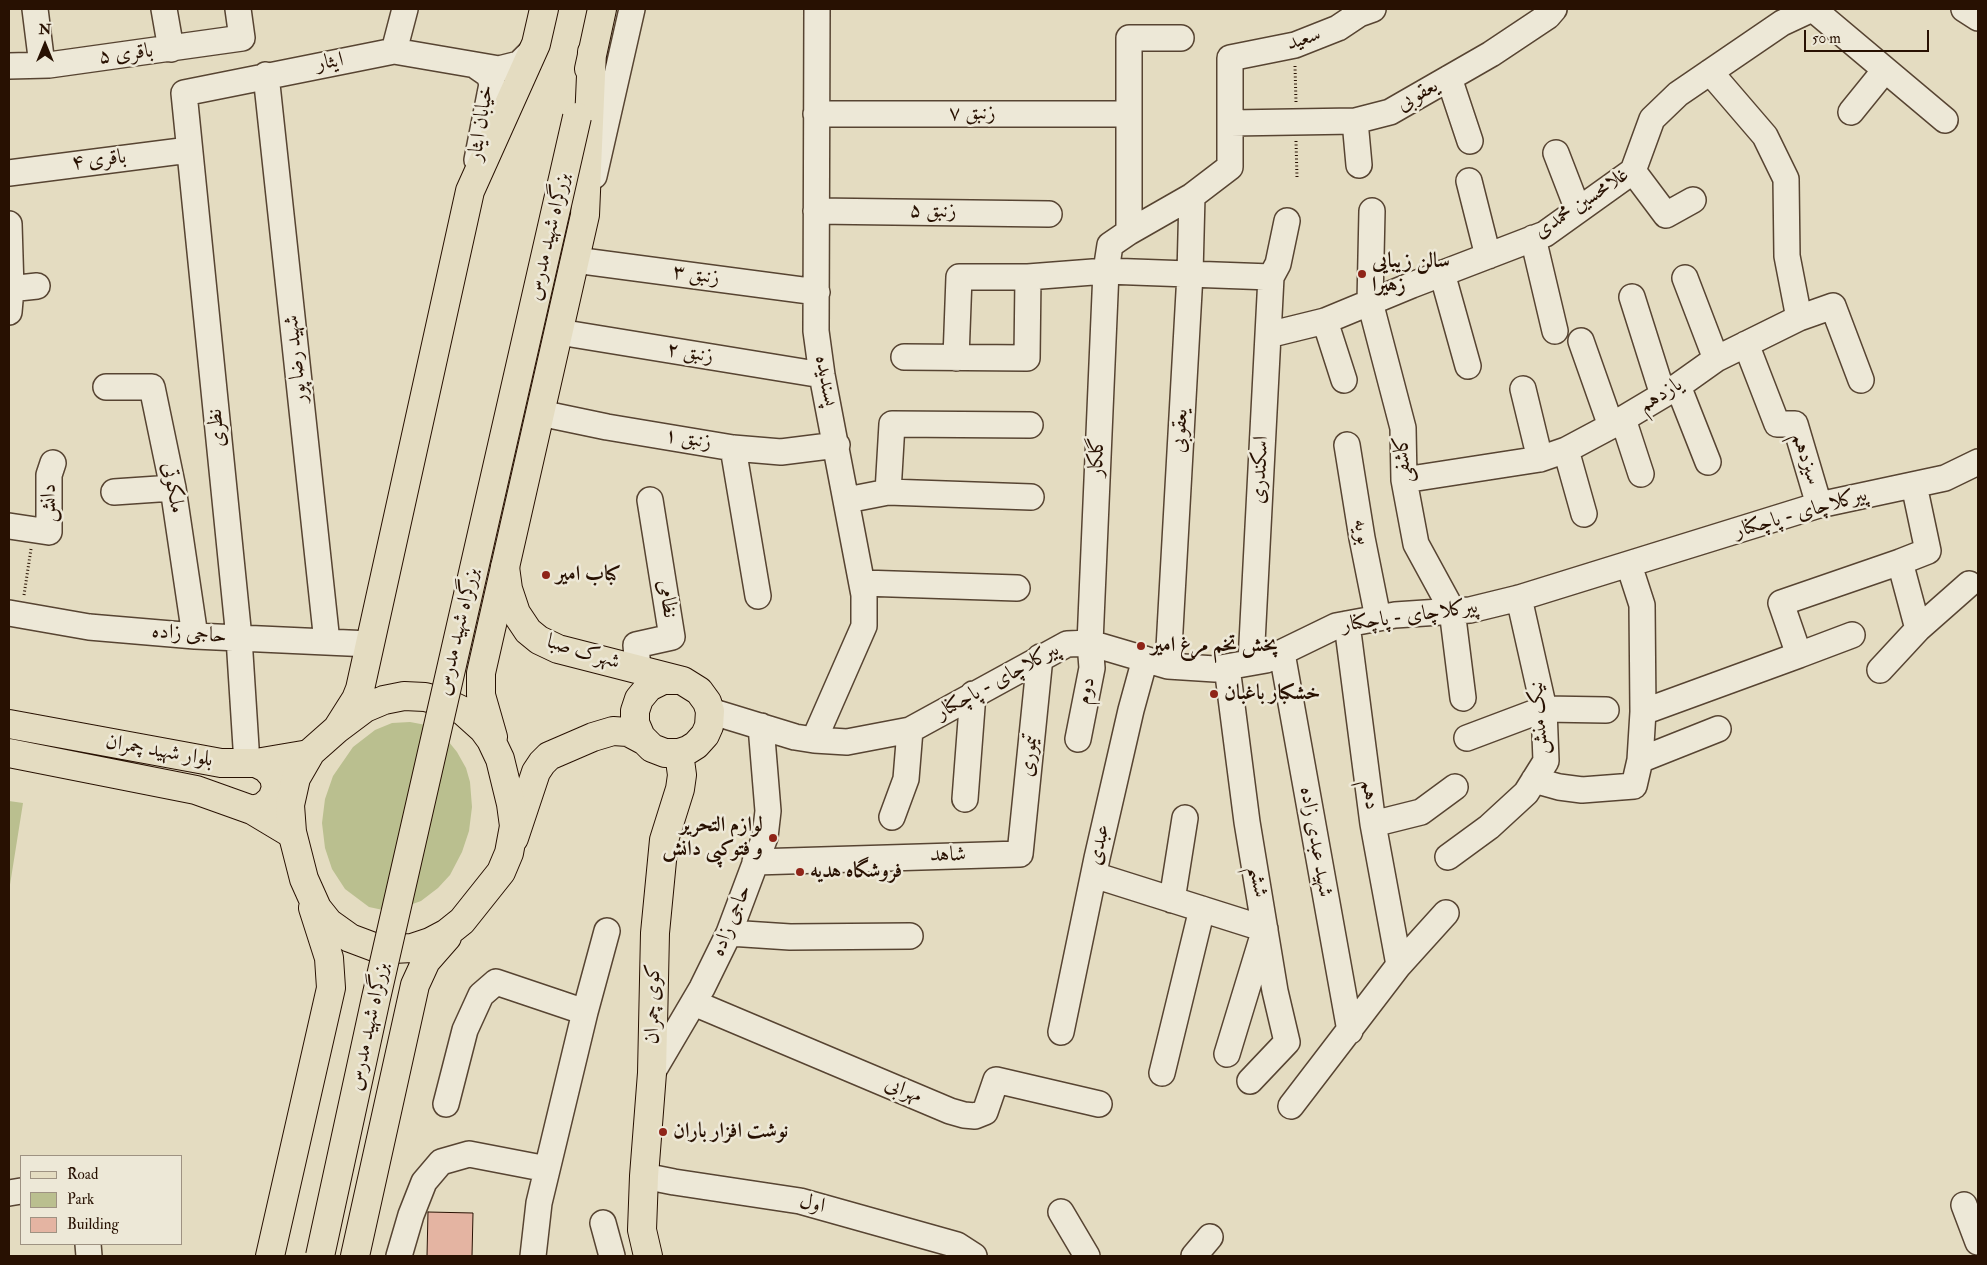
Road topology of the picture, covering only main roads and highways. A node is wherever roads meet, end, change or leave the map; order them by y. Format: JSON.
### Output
{"nodes":[{"id":1,"x":544,"y":9,"type":"edge"},
{"id":2,"x":602,"y":9,"type":"edge"},
{"id":3,"x":592,"y":52,"type":"junction"},
{"id":4,"x":505,"y":567,"type":"junction"},
{"id":5,"x":679,"y":680,"type":"junction"},
{"id":6,"x":9,"y":724,"type":"edge"},
{"id":7,"x":336,"y":729,"type":"junction"},
{"id":8,"x":643,"y":740,"type":"junction"},
{"id":9,"x":498,"y":752,"type":"junction"},
{"id":10,"x":9,"y":753,"type":"edge"},
{"id":11,"x":679,"y":753,"type":"junction"},
{"id":12,"x":309,"y":754,"type":"junction"},
{"id":13,"x":251,"y":763,"type":"junction"},
{"id":14,"x":252,"y":810,"type":"junction"},
{"id":15,"x":292,"y":834,"type":"junction"},
{"id":16,"x":511,"y":847,"type":"junction"},
{"id":17,"x":306,"y":885,"type":"junction"},
{"id":18,"x":466,"y":917,"type":"junction"},
{"id":19,"x":270,"y":1256,"type":"edge"},
{"id":20,"x":320,"y":1256,"type":"edge"},
{"id":21,"x":355,"y":1256,"type":"edge"},
{"id":22,"x":648,"y":1256,"type":"edge"}],
"edges":[{"from":1,"to":7,"type":"main road"},
{"from":2,"to":3,"type":"main road","name":"بزرگراه شهید مدرس"},
{"from":3,"to":4,"type":"main road","name":"بزرگراه شهید مدرس"},
{"from":3,"to":20,"type":"main road","name":"بزرگراه شهید مدرس","bridge":true},
{"from":4,"to":5,"type":"main road","name":"شهرک صبا"},
{"from":4,"to":9,"type":"main road","name":"بزرگراه شهید مدرس"},
{"from":5,"to":8,"type":"main road"},
{"from":5,"to":11,"type":"main road"},
{"from":6,"to":13,"type":"main road","name":"بلوار شهید چمران"},
{"from":7,"to":9,"type":"main road"},
{"from":7,"to":12,"type":"main road"},
{"from":8,"to":11,"type":"main road"},
{"from":8,"to":16,"type":"main road"},
{"from":9,"to":16,"type":"main road","name":"بزرگراه شهید مدرس"},
{"from":10,"to":14,"type":"main road","name":"بلوار شهید چمران"},
{"from":11,"to":22,"type":"main road","name":"کوی چمران"},
{"from":12,"to":13,"type":"main road","name":"بلوار شهید چمران"},
{"from":12,"to":15,"type":"main road"},
{"from":13,"to":14,"type":"main road"},
{"from":14,"to":15,"type":"main road","name":"بلوار شهید چمران"},
{"from":15,"to":17,"type":"main road"},
{"from":16,"to":18,"type":"main road"},
{"from":17,"to":18,"type":"main road"},
{"from":17,"to":19,"type":"main road"},
{"from":18,"to":21,"type":"main road"}]}
